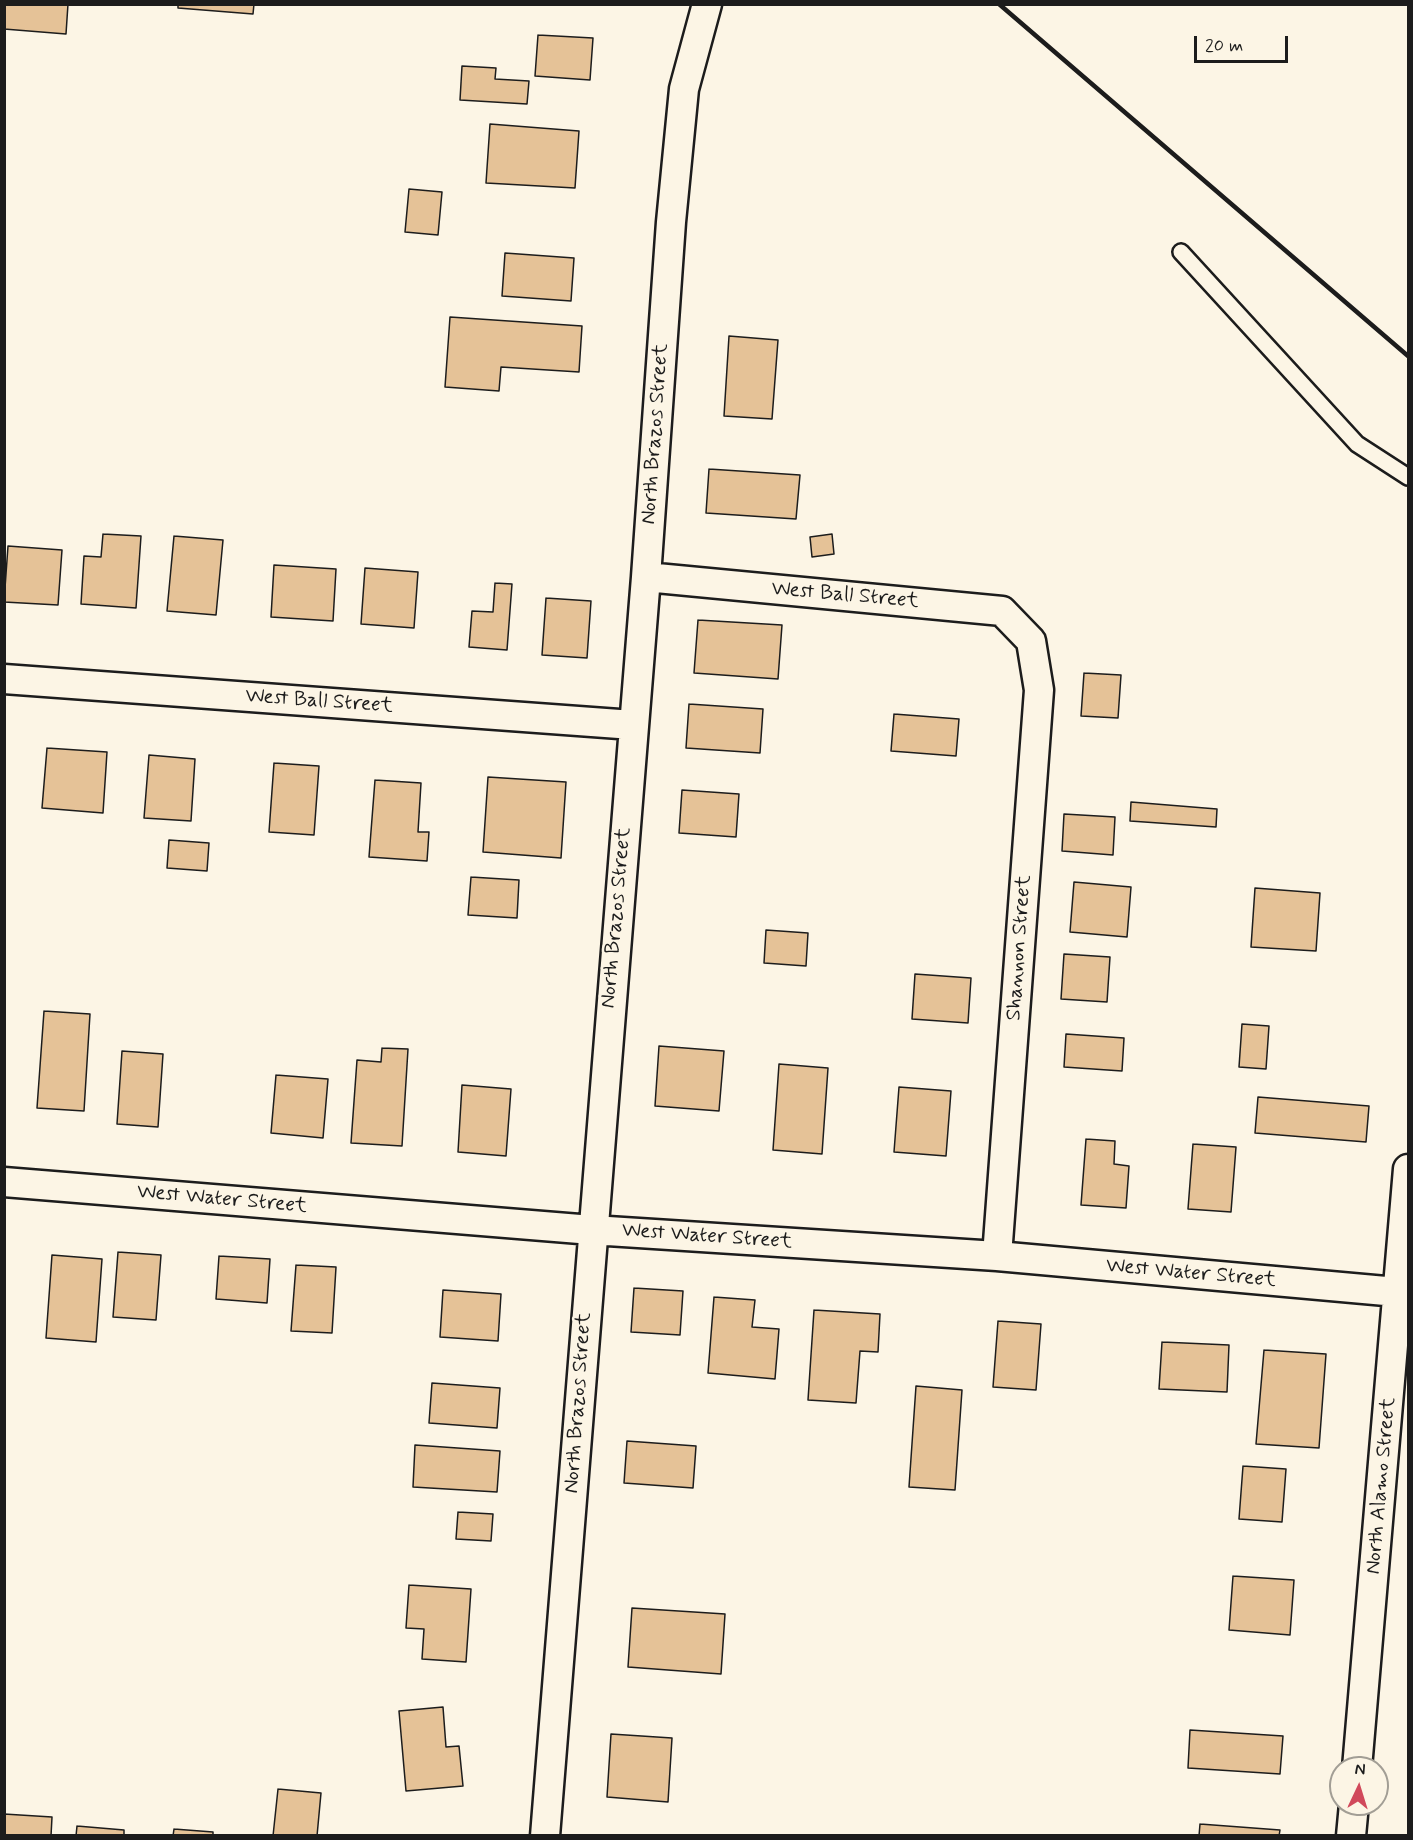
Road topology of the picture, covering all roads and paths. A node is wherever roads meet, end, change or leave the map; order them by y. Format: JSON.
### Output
{"nodes":[{"id":1,"x":707,"y":4,"type":"edge"},
{"id":2,"x":1181,"y":252,"type":"dead end"},
{"id":3,"x":1408,"y":477,"type":"edge"},
{"id":4,"x":646,"y":577,"type":"junction"},
{"id":5,"x":1031,"y":641,"type":"joint"},
{"id":6,"x":4,"y":679,"type":"edge"},
{"id":7,"x":633,"y":724,"type":"junction"},
{"id":8,"x":1408,"y":1169,"type":"edge"},
{"id":9,"x":4,"y":1182,"type":"edge"},
{"id":10,"x":592,"y":1230,"type":"junction"},
{"id":11,"x":998,"y":1256,"type":"junction"},
{"id":12,"x":1404,"y":1293,"type":"edge"},
{"id":13,"x":1358,"y":1756,"type":"edge"},
{"id":14,"x":1353,"y":1816,"type":"edge"},
{"id":15,"x":545,"y":1836,"type":"edge"},
{"id":16,"x":1351,"y":1836,"type":"edge"}],
"edges":[{"from":1,"to":4,"type":"street","name":"North Brazos Street"},
{"from":2,"to":3,"type":"lane"},
{"from":4,"to":5,"type":"street","name":"West Ball Street"},
{"from":4,"to":7,"type":"street","name":"North Brazos Street"},
{"from":5,"to":11,"type":"street","name":"Shannon Street"},
{"from":6,"to":7,"type":"street","name":"West Ball Street"},
{"from":7,"to":10,"type":"street","name":"North Brazos Street"},
{"from":8,"to":12,"type":"street","name":"North Alamo Street"},
{"from":9,"to":10,"type":"street","name":"West Water Street"},
{"from":10,"to":11,"type":"street","name":"West Water Street"},
{"from":10,"to":15,"type":"street","name":"North Brazos Street"},
{"from":11,"to":12,"type":"street","name":"West Water Street"},
{"from":12,"to":13,"type":"street","name":"North Alamo Street"},
{"from":14,"to":16,"type":"street"}]}
